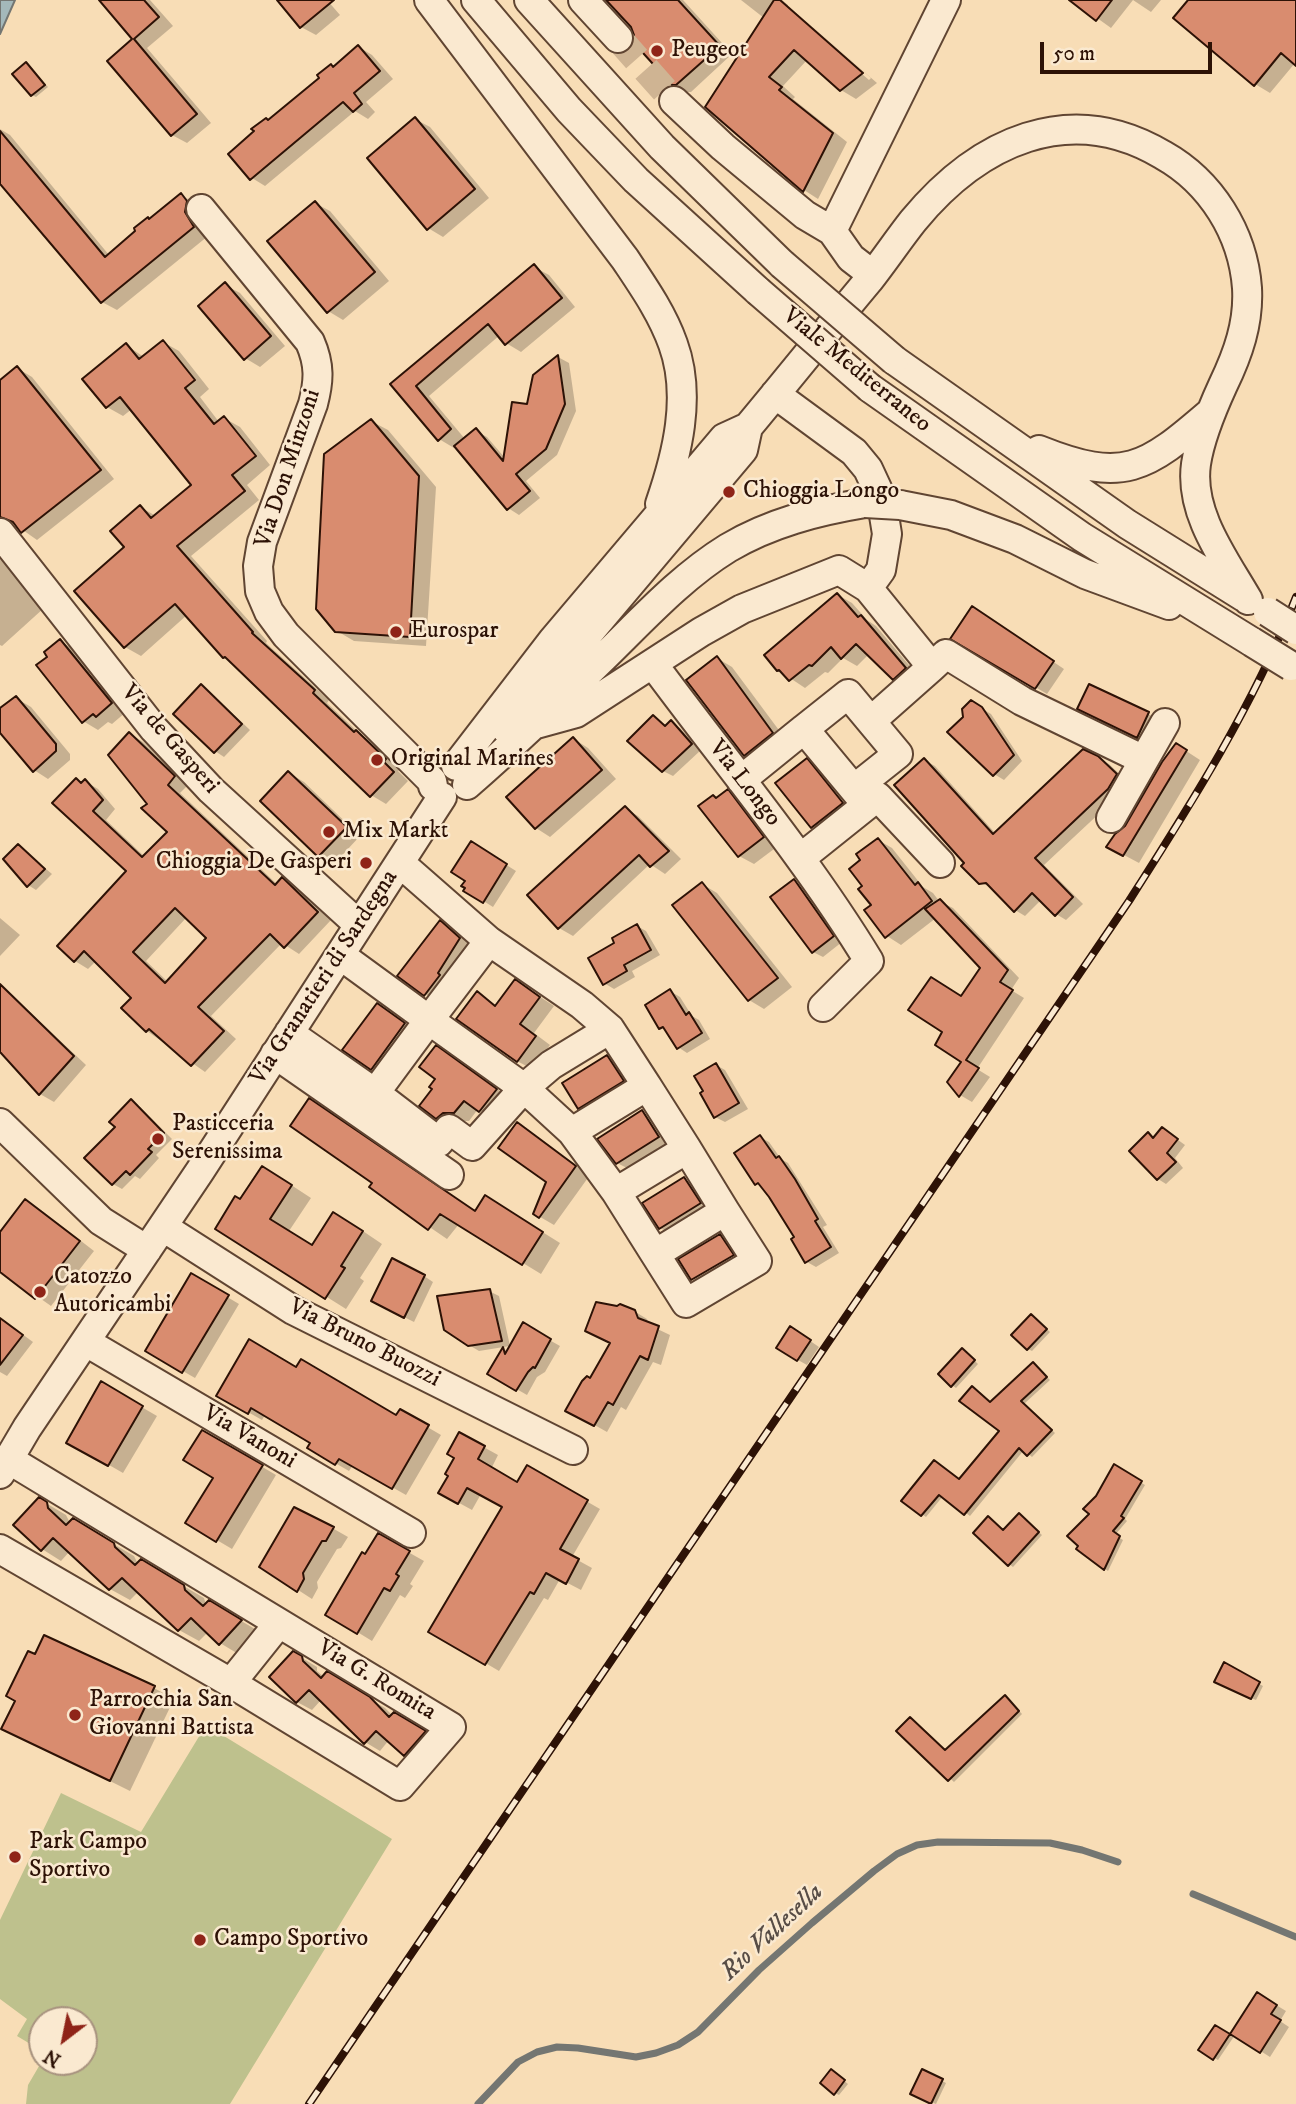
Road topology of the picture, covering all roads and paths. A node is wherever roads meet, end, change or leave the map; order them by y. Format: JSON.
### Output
{"nodes":[{"id":1,"x":429,"y":0,"type":"edge"},
{"id":2,"x":476,"y":0,"type":"edge"},
{"id":3,"x":529,"y":0,"type":"edge"},
{"id":4,"x":583,"y":0,"type":"edge"},
{"id":5,"x":946,"y":0,"type":"edge"},
{"id":6,"x":618,"y":38,"type":"tunnel mouth"},
{"id":7,"x":674,"y":101,"type":"tunnel mouth"},
{"id":8,"x":201,"y":209,"type":"dead end"},
{"id":9,"x":832,"y":231,"type":"junction"},
{"id":10,"x":873,"y":275,"type":"junction"},
{"id":11,"x":775,"y":394,"type":"junction"},
{"id":12,"x":1211,"y":412,"type":"junction"},
{"id":13,"x":748,"y":427,"type":"junction"},
{"id":14,"x":995,"y":433,"type":"junction"},
{"id":15,"x":653,"y":524,"type":"junction"},
{"id":16,"x":0,"y":533,"type":"edge"},
{"id":17,"x":676,"y":586,"type":"junction"},
{"id":18,"x":868,"y":588,"type":"junction"},
{"id":19,"x":1258,"y":606,"type":"junction"},
{"id":20,"x":1221,"y":623,"type":"junction"},
{"id":21,"x":1296,"y":630,"type":"edge"},
{"id":22,"x":653,"y":664,"type":"junction"},
{"id":23,"x":932,"y":667,"type":"junction"},
{"id":24,"x":1294,"y":668,"type":"edge"},
{"id":25,"x":871,"y":721,"type":"junction"},
{"id":26,"x":1165,"y":723,"type":"dead end"},
{"id":27,"x":536,"y":724,"type":"junction"},
{"id":28,"x":804,"y":729,"type":"junction"},
{"id":29,"x":1144,"y":761,"type":"junction"},
{"id":30,"x":463,"y":775,"type":"junction"},
{"id":31,"x":741,"y":780,"type":"junction"},
{"id":32,"x":437,"y":792,"type":"junction"},
{"id":33,"x":860,"y":797,"type":"junction"},
{"id":34,"x":1111,"y":818,"type":"dead end"},
{"id":35,"x":802,"y":857,"type":"junction"},
{"id":36,"x":400,"y":863,"type":"junction"},
{"id":37,"x":940,"y":863,"type":"dead end"},
{"id":38,"x":359,"y":925,"type":"junction"},
{"id":39,"x":489,"y":940,"type":"junction"},
{"id":40,"x":341,"y":956,"type":"junction"},
{"id":41,"x":822,"y":1007,"type":"dead end"},
{"id":42,"x":429,"y":1020,"type":"junction"},
{"id":43,"x":610,"y":1029,"type":"junction"},
{"id":44,"x":282,"y":1044,"type":"junction"},
{"id":45,"x":647,"y":1086,"type":"junction"},
{"id":46,"x":524,"y":1088,"type":"junction"},
{"id":47,"x":375,"y":1093,"type":"junction"},
{"id":48,"x":0,"y":1123,"type":"edge"},
{"id":49,"x":572,"y":1132,"type":"junction"},
{"id":50,"x":687,"y":1149,"type":"junction"},
{"id":51,"x":449,"y":1175,"type":"dead end"},
{"id":52,"x":616,"y":1192,"type":"junction"},
{"id":53,"x":725,"y":1211,"type":"junction"},
{"id":54,"x":155,"y":1239,"type":"junction"},
{"id":55,"x":654,"y":1254,"type":"junction"},
{"id":56,"x":86,"y":1342,"type":"junction"},
{"id":57,"x":573,"y":1450,"type":"dead end"},
{"id":58,"x":4,"y":1466,"type":"edge"},
{"id":59,"x":411,"y":1533,"type":"dead end"},
{"id":60,"x":0,"y":1549,"type":"edge"},
{"id":61,"x":279,"y":1623,"type":"junction"},
{"id":62,"x":232,"y":1684,"type":"junction"}],
"edges":[{"from":1,"to":15,"type":"street"},
{"from":2,"to":20,"type":"street","name":"Viale Mediterraneo","bridge":true},
{"from":3,"to":14,"type":"street","name":"Viale Mediterraneo","bridge":true},
{"from":4,"to":6,"type":"street"},
{"from":5,"to":9,"type":"street"},
{"from":7,"to":9,"type":"street"},
{"from":8,"to":32,"type":"street","name":"Via Don Minzoni"},
{"from":9,"to":10,"type":"street"},
{"from":10,"to":11,"type":"street"},
{"from":10,"to":12,"type":"street"},
{"from":11,"to":13,"type":"street"},
{"from":11,"to":18,"type":"street"},
{"from":12,"to":14,"type":"street"},
{"from":12,"to":19,"type":"street"},
{"from":13,"to":15,"type":"street"},
{"from":13,"to":30,"type":"street"},
{"from":14,"to":19,"type":"street","name":"Viale Mediterraneo"},
{"from":15,"to":30,"type":"street"},
{"from":16,"to":38,"type":"street","name":"Via de Gasperi"},
{"from":17,"to":20,"type":"street","bridge":true},
{"from":17,"to":22,"type":"street"},
{"from":17,"to":27,"type":"street"},
{"from":18,"to":22,"type":"street"},
{"from":18,"to":23,"type":"street"},
{"from":19,"to":21,"type":"street","name":"Viale Mediterraneo","bridge":true},
{"from":20,"to":24,"type":"street","name":"Viale Mediterraneo","bridge":true},
{"from":22,"to":27,"type":"street"},
{"from":22,"to":31,"type":"street","name":"Via Longo"},
{"from":23,"to":25,"type":"street"},
{"from":23,"to":29,"type":"street"},
{"from":25,"to":28,"type":"street"},
{"from":25,"to":33,"type":"street"},
{"from":26,"to":29,"type":"street"},
{"from":27,"to":30,"type":"street"},
{"from":28,"to":31,"type":"street"},
{"from":28,"to":33,"type":"street"},
{"from":29,"to":34,"type":"street"},
{"from":30,"to":32,"type":"street","name":"Via Granatieri di Sardegna"},
{"from":31,"to":35,"type":"street","name":"Via Longo"},
{"from":32,"to":36,"type":"street","name":"Via Granatieri di Sardegna"},
{"from":33,"to":35,"type":"street"},
{"from":33,"to":37,"type":"street"},
{"from":35,"to":41,"type":"street","name":"Via Longo"},
{"from":36,"to":38,"type":"street","name":"Via Granatieri di Sardegna"},
{"from":36,"to":39,"type":"street"},
{"from":38,"to":40,"type":"street","name":"Via Granatieri di Sardegna"},
{"from":39,"to":42,"type":"street"},
{"from":39,"to":43,"type":"street"},
{"from":40,"to":42,"type":"street"},
{"from":40,"to":44,"type":"street","name":"Via Granatieri di Sardegna"},
{"from":42,"to":46,"type":"street"},
{"from":42,"to":47,"type":"street"},
{"from":43,"to":45,"type":"street"},
{"from":43,"to":46,"type":"street"},
{"from":44,"to":47,"type":"street"},
{"from":44,"to":51,"type":"street"},
{"from":44,"to":54,"type":"street","name":"Via Granatieri di Sardegna"},
{"from":45,"to":49,"type":"street"},
{"from":45,"to":50,"type":"street"},
{"from":46,"to":47,"type":"street"},
{"from":46,"to":49,"type":"street"},
{"from":48,"to":54,"type":"street","name":"Via Bruno Buozzi"},
{"from":49,"to":52,"type":"street"},
{"from":50,"to":52,"type":"street"},
{"from":50,"to":53,"type":"street"},
{"from":52,"to":55,"type":"street"},
{"from":53,"to":55,"type":"street"},
{"from":53,"to":55,"type":"street"},
{"from":54,"to":56,"type":"street","name":"Via Granatieri di Sardegna"},
{"from":54,"to":57,"type":"street","name":"Via Bruno Buozzi"},
{"from":56,"to":58,"type":"street","name":"Via Granatieri di Sardegna"},
{"from":56,"to":59,"type":"street","name":"Via Vanoni"},
{"from":58,"to":61,"type":"street","name":"Via G. Romita"},
{"from":60,"to":62,"type":"street","name":"Via G. Romita"},
{"from":61,"to":62,"type":"street"},
{"from":61,"to":62,"type":"street","name":"Via G. Romita"}]}
